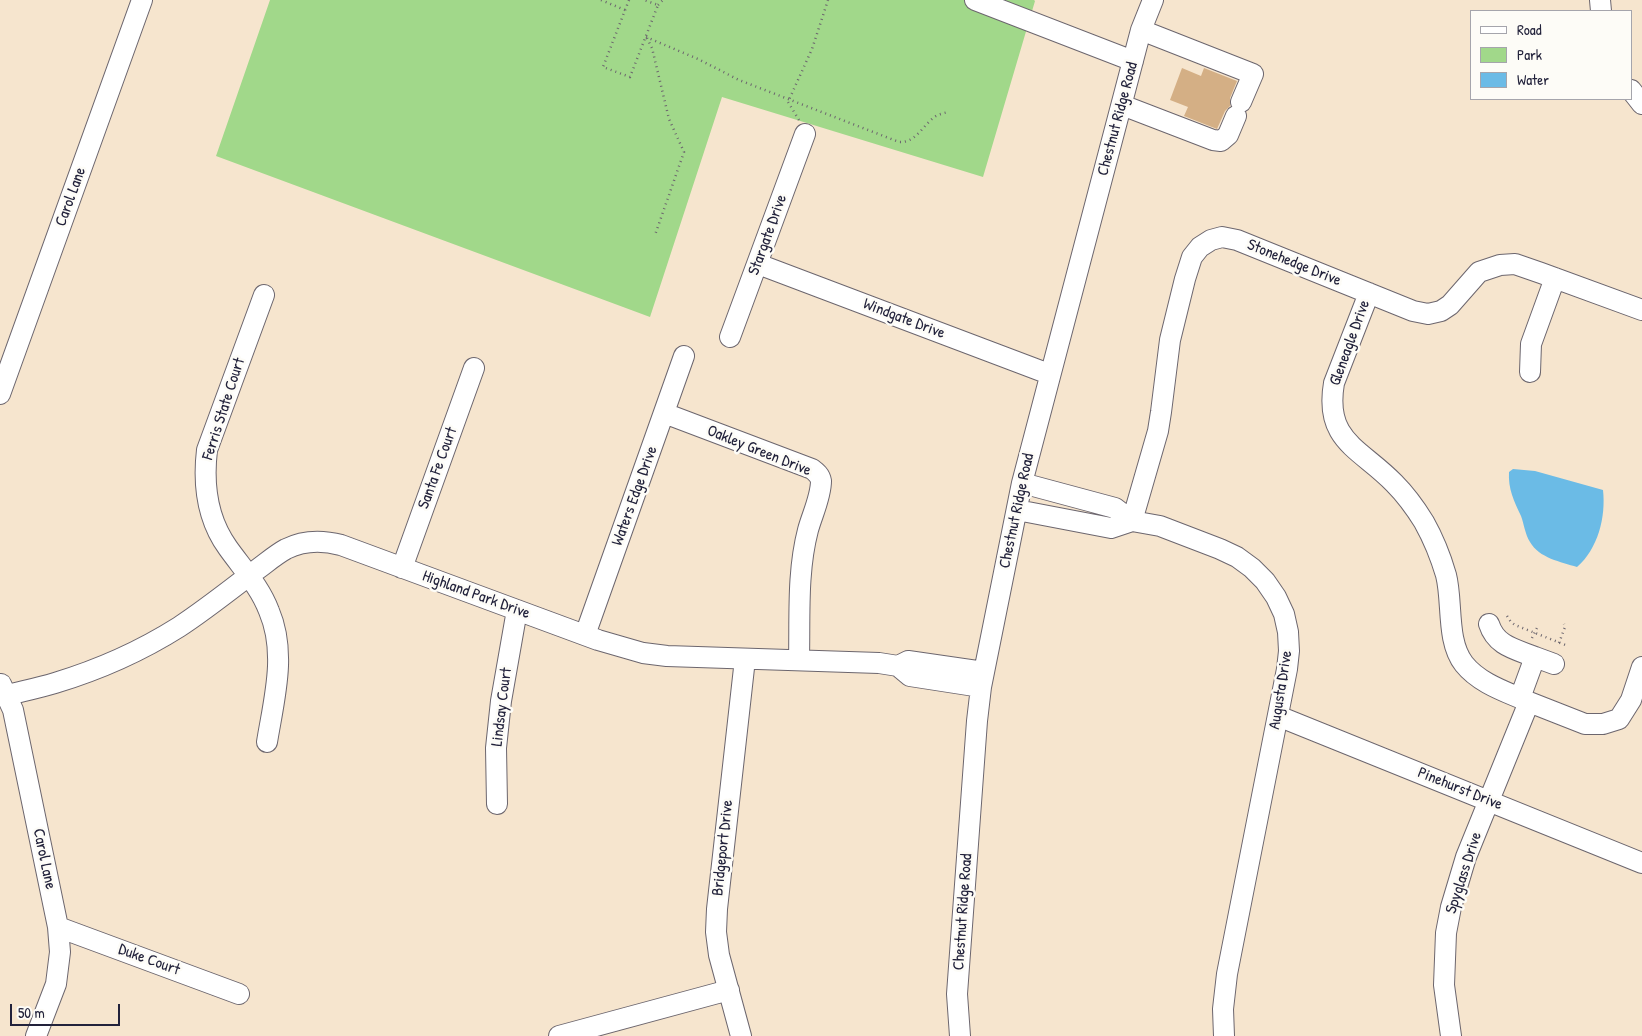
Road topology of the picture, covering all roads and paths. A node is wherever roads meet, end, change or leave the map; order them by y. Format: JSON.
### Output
{"nodes":[{"id":1,"x":142,"y":0,"type":"edge"},
{"id":2,"x":601,"y":0,"type":"edge"},
{"id":3,"x":629,"y":0,"type":"edge"},
{"id":4,"x":644,"y":0,"type":"edge"},
{"id":5,"x":663,"y":0,"type":"edge"},
{"id":6,"x":828,"y":0,"type":"edge"},
{"id":7,"x":975,"y":0,"type":"edge"},
{"id":8,"x":1152,"y":0,"type":"edge"},
{"id":9,"x":658,"y":5,"type":"junction"},
{"id":10,"x":625,"y":10,"type":"junction"},
{"id":11,"x":1141,"y":30,"type":"junction"},
{"id":12,"x":646,"y":37,"type":"junction"},
{"id":13,"x":1133,"y":61,"type":"junction"},
{"id":14,"x":1632,"y":91,"type":"edge"},
{"id":15,"x":789,"y":98,"type":"junction"},
{"id":16,"x":1122,"y":104,"type":"junction"},
{"id":17,"x":1642,"y":104,"type":"edge"},
{"id":18,"x":948,"y":112,"type":"dead end"},
{"id":19,"x":803,"y":128,"type":"joint"},
{"id":20,"x":655,"y":235,"type":"dead end"},
{"id":21,"x":758,"y":264,"type":"junction"},
{"id":22,"x":1555,"y":278,"type":"junction"},
{"id":23,"x":1369,"y":293,"type":"junction"},
{"id":24,"x":264,"y":295,"type":"dead end"},
{"id":25,"x":1642,"y":310,"type":"edge"},
{"id":26,"x":730,"y":337,"type":"dead end"},
{"id":27,"x":684,"y":356,"type":"dead end"},
{"id":28,"x":474,"y":368,"type":"dead end"},
{"id":29,"x":1530,"y":372,"type":"dead end"},
{"id":30,"x":1049,"y":374,"type":"junction"},
{"id":31,"x":0,"y":394,"type":"edge"},
{"id":32,"x":664,"y":413,"type":"junction"},
{"id":33,"x":1022,"y":483,"type":"junction"},
{"id":34,"x":1017,"y":510,"type":"junction"},
{"id":35,"x":1132,"y":520,"type":"junction"},
{"id":36,"x":402,"y":568,"type":"junction"},
{"id":37,"x":250,"y":576,"type":"junction"},
{"id":38,"x":517,"y":610,"type":"junction"},
{"id":39,"x":1508,"y":616,"type":"dead end"},
{"id":40,"x":1489,"y":624,"type":"dead end"},
{"id":41,"x":1564,"y":624,"type":"dead end"},
{"id":42,"x":1537,"y":628,"type":"dead end"},
{"id":43,"x":1534,"y":634,"type":"junction"},
{"id":44,"x":585,"y":635,"type":"junction"},
{"id":45,"x":1559,"y":643,"type":"junction"},
{"id":46,"x":1568,"y":646,"type":"dead end"},
{"id":47,"x":745,"y":659,"type":"junction"},
{"id":48,"x":799,"y":660,"type":"junction"},
{"id":49,"x":1642,"y":667,"type":"edge"},
{"id":50,"x":983,"y":680,"type":"junction"},
{"id":51,"x":3,"y":689,"type":"edge"},
{"id":52,"x":1525,"y":700,"type":"junction"},
{"id":53,"x":1278,"y":716,"type":"junction"},
{"id":54,"x":267,"y":742,"type":"dead end"},
{"id":55,"x":1489,"y":801,"type":"junction"},
{"id":56,"x":497,"y":804,"type":"dead end"},
{"id":57,"x":1642,"y":863,"type":"edge"},
{"id":58,"x":58,"y":927,"type":"junction"},
{"id":59,"x":729,"y":990,"type":"junction"},
{"id":60,"x":239,"y":994,"type":"dead end"},
{"id":61,"x":36,"y":1036,"type":"edge"},
{"id":62,"x":559,"y":1036,"type":"edge"},
{"id":63,"x":741,"y":1036,"type":"edge"},
{"id":64,"x":960,"y":1036,"type":"edge"},
{"id":65,"x":1224,"y":1036,"type":"edge"},
{"id":66,"x":1451,"y":1036,"type":"edge"}],
"edges":[{"from":1,"to":31,"type":"street","name":"Carol Lane"},
{"from":2,"to":10,"type":"path"},
{"from":3,"to":10,"type":"path"},
{"from":4,"to":9,"type":"path"},
{"from":5,"to":9,"type":"path"},
{"from":6,"to":15,"type":"path"},
{"from":7,"to":13,"type":"street"},
{"from":8,"to":11,"type":"street","name":"Chestnut Ridge Road"},
{"from":9,"to":12,"type":"path"},
{"from":10,"to":12,"type":"path"},
{"from":11,"to":13,"type":"street","name":"Chestnut Ridge Road"},
{"from":11,"to":16,"type":"street"},
{"from":12,"to":15,"type":"path"},
{"from":12,"to":20,"type":"path"},
{"from":13,"to":16,"type":"street","name":"Chestnut Ridge Road"},
{"from":14,"to":17,"type":"street"},
{"from":15,"to":18,"type":"path"},
{"from":15,"to":19,"type":"path"},
{"from":16,"to":30,"type":"street","name":"Chestnut Ridge Road"},
{"from":19,"to":21,"type":"street","name":"Stargate Drive"},
{"from":21,"to":26,"type":"street","name":"Stargate Drive"},
{"from":21,"to":30,"type":"street","name":"Windgate Drive"},
{"from":22,"to":23,"type":"street","name":"Stonehedge Drive"},
{"from":22,"to":25,"type":"street","name":"Stonehedge Drive"},
{"from":22,"to":29,"type":"street"},
{"from":23,"to":35,"type":"street","name":"Stonehedge Drive"},
{"from":23,"to":52,"type":"street","name":"Gleneagle Drive"},
{"from":24,"to":37,"type":"street","name":"Ferris State Court"},
{"from":27,"to":32,"type":"street","name":"Waters Edge Drive"},
{"from":28,"to":36,"type":"street","name":"Santa Fe Court"},
{"from":30,"to":33,"type":"street","name":"Chestnut Ridge Road"},
{"from":32,"to":44,"type":"street","name":"Waters Edge Drive"},
{"from":32,"to":48,"type":"street","name":"Oakley Green Drive"},
{"from":33,"to":34,"type":"street","name":"Chestnut Ridge Road"},
{"from":33,"to":35,"type":"street","name":"Augusta Drive"},
{"from":34,"to":35,"type":"street"},
{"from":34,"to":50,"type":"street","name":"Chestnut Ridge Road"},
{"from":35,"to":53,"type":"street","name":"Augusta Drive"},
{"from":36,"to":37,"type":"street","name":"Highland Park Drive"},
{"from":36,"to":38,"type":"street","name":"Highland Park Drive"},
{"from":37,"to":51,"type":"street","name":"Highland Park Drive"},
{"from":37,"to":54,"type":"street","name":"Ferris State Court"},
{"from":38,"to":44,"type":"street","name":"Highland Park Drive"},
{"from":38,"to":56,"type":"street","name":"Lindsay Court"},
{"from":39,"to":43,"type":"path"},
{"from":40,"to":52,"type":"street"},
{"from":41,"to":45,"type":"path"},
{"from":42,"to":43,"type":"path"},
{"from":43,"to":45,"type":"path"},
{"from":44,"to":47,"type":"street","name":"Highland Park Drive"},
{"from":45,"to":46,"type":"path"},
{"from":47,"to":48,"type":"street","name":"Highland Park Drive"},
{"from":47,"to":59,"type":"street","name":"Bridgeport Drive"},
{"from":48,"to":50,"type":"street","name":"Highland Park Drive"},
{"from":49,"to":52,"type":"street"},
{"from":50,"to":64,"type":"street","name":"Chestnut Ridge Road"},
{"from":51,"to":58,"type":"street","name":"Carol Lane"},
{"from":52,"to":55,"type":"street"},
{"from":53,"to":55,"type":"street","name":"Pinehurst Drive"},
{"from":53,"to":65,"type":"street","name":"Augusta Drive"},
{"from":55,"to":57,"type":"street","name":"Pinehurst Drive"},
{"from":55,"to":66,"type":"street","name":"Spyglass Drive"},
{"from":58,"to":60,"type":"street","name":"Duke Court"},
{"from":58,"to":61,"type":"street","name":"Carol Lane"},
{"from":59,"to":62,"type":"street"},
{"from":59,"to":63,"type":"street","name":"Bridgeport Drive"}]}
